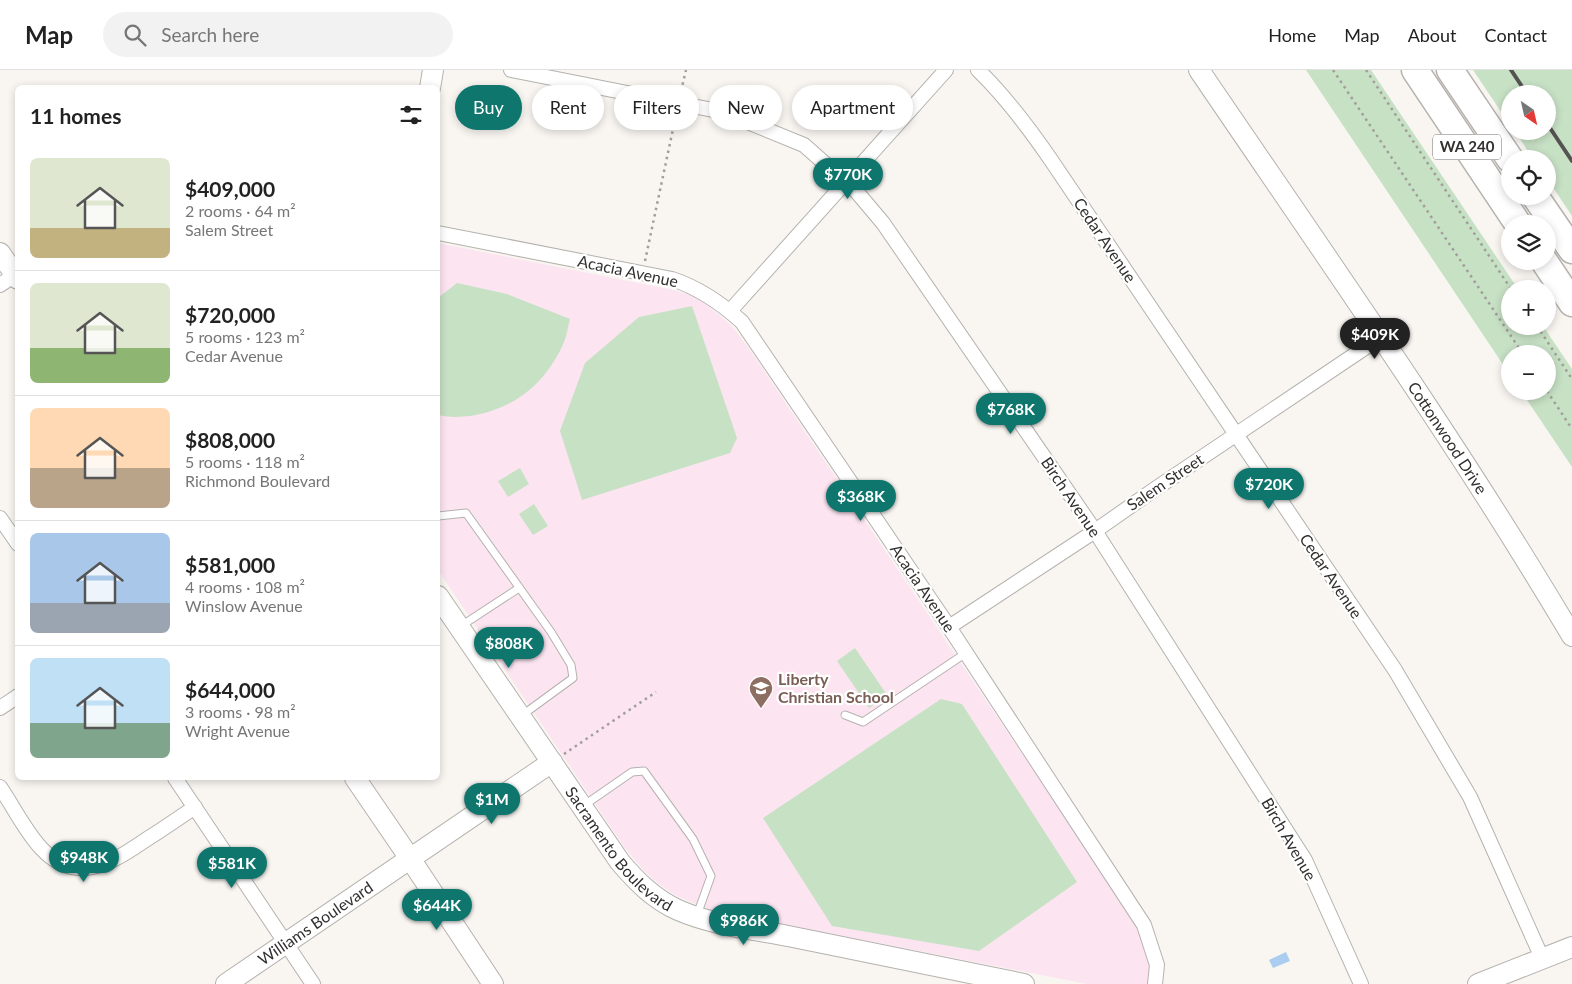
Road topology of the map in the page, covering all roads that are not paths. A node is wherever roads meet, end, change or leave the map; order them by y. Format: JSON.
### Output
{"nodes":[{"id":1,"x":433,"y":70,"type":"edge"},
{"id":2,"x":511,"y":70,"type":"edge"},
{"id":3,"x":946,"y":70,"type":"edge"},
{"id":4,"x":978,"y":70,"type":"edge"},
{"id":5,"x":1199,"y":70,"type":"edge"},
{"id":6,"x":1415,"y":70,"type":"edge"},
{"id":7,"x":1450,"y":70,"type":"edge"},
{"id":8,"x":430,"y":85,"type":"edge"},
{"id":9,"x":1504,"y":150,"type":"edge"},
{"id":10,"x":845,"y":182,"type":"junction"},
{"id":11,"x":1542,"y":205,"type":"edge"},
{"id":12,"x":1512,"y":215,"type":"edge"},
{"id":13,"x":440,"y":233,"type":"edge"},
{"id":14,"x":1572,"y":250,"type":"edge"},
{"id":15,"x":0,"y":253,"type":"edge"},
{"id":16,"x":1550,"y":270,"type":"edge"},
{"id":17,"x":12,"y":278,"type":"edge"},
{"id":18,"x":1572,"y":303,"type":"edge"},
{"id":19,"x":730,"y":311,"type":"junction"},
{"id":20,"x":1381,"y":337,"type":"junction"},
{"id":21,"x":1236,"y":434,"type":"junction"},
{"id":22,"x":440,"y":516,"type":"edge"},
{"id":23,"x":0,"y":518,"type":"edge"},
{"id":24,"x":1095,"y":531,"type":"junction"},
{"id":25,"x":15,"y":540,"type":"edge"},
{"id":26,"x":519,"y":588,"type":"junction"},
{"id":27,"x":440,"y":599,"type":"edge"},
{"id":28,"x":949,"y":627,"type":"junction"},
{"id":29,"x":459,"y":628,"type":"junction"},
{"id":30,"x":1572,"y":636,"type":"edge"},
{"id":31,"x":966,"y":653,"type":"junction"},
{"id":32,"x":15,"y":698,"type":"edge"},
{"id":33,"x":0,"y":708,"type":"edge"},
{"id":34,"x":845,"y":715,"type":"dead end"},
{"id":35,"x":520,"y":716,"type":"junction"},
{"id":36,"x":552,"y":762,"type":"junction"},
{"id":37,"x":176,"y":780,"type":"edge"},
{"id":38,"x":356,"y":780,"type":"edge"},
{"id":39,"x":0,"y":787,"type":"edge"},
{"id":40,"x":582,"y":806,"type":"junction"},
{"id":41,"x":195,"y":807,"type":"junction"},
{"id":42,"x":411,"y":860,"type":"junction"},
{"id":43,"x":696,"y":918,"type":"junction"},
{"id":44,"x":286,"y":943,"type":"junction"},
{"id":45,"x":1572,"y":947,"type":"edge"},
{"id":46,"x":1542,"y":958,"type":"junction"},
{"id":47,"x":226,"y":984,"type":"edge"},
{"id":48,"x":313,"y":984,"type":"edge"},
{"id":49,"x":493,"y":984,"type":"edge"},
{"id":50,"x":1024,"y":984,"type":"edge"},
{"id":51,"x":1155,"y":984,"type":"edge"},
{"id":52,"x":1362,"y":984,"type":"edge"},
{"id":53,"x":1478,"y":984,"type":"edge"}],
"edges":[{"from":1,"to":8,"type":"street"},
{"from":2,"to":10,"type":"street","name":"Birch Avenue"},
{"from":3,"to":10,"type":"street"},
{"from":4,"to":21,"type":"street","name":"Cedar Avenue"},
{"from":5,"to":20,"type":"street","name":"Cottonwood Drive"},
{"from":6,"to":12,"type":"highway","number":"WA 240"},
{"from":7,"to":9,"type":"highway","number":"WA 240"},
{"from":10,"to":19,"type":"street"},
{"from":10,"to":24,"type":"street","name":"Birch Avenue"},
{"from":11,"to":14,"type":"highway"},
{"from":13,"to":19,"type":"street","name":"Acacia Avenue"},
{"from":15,"to":17,"type":"street"},
{"from":16,"to":18,"type":"highway"},
{"from":19,"to":28,"type":"street","name":"Acacia Avenue"},
{"from":20,"to":21,"type":"street","name":"Salem Street"},
{"from":20,"to":30,"type":"street","name":"Cottonwood Drive"},
{"from":21,"to":24,"type":"street","name":"Salem Street"},
{"from":21,"to":46,"type":"street","name":"Cedar Avenue"},
{"from":22,"to":26,"type":"lane"},
{"from":23,"to":25,"type":"street"},
{"from":24,"to":28,"type":"street","name":"Salem Street"},
{"from":24,"to":52,"type":"street","name":"Birch Avenue"},
{"from":26,"to":29,"type":"lane"},
{"from":26,"to":35,"type":"lane"},
{"from":27,"to":29,"type":"street","name":"Sacramento Boulevard"},
{"from":28,"to":31,"type":"street","name":"Acacia Avenue"},
{"from":29,"to":35,"type":"street","name":"Sacramento Boulevard"},
{"from":31,"to":34,"type":"lane"},
{"from":31,"to":51,"type":"street","name":"Acacia Avenue"},
{"from":32,"to":33,"type":"street"},
{"from":35,"to":36,"type":"street","name":"Sacramento Boulevard"},
{"from":36,"to":40,"type":"street","name":"Sacramento Boulevard"},
{"from":36,"to":42,"type":"street","name":"Williams Boulevard"},
{"from":37,"to":41,"type":"street"},
{"from":38,"to":42,"type":"street"},
{"from":39,"to":41,"type":"street"},
{"from":40,"to":43,"type":"street","name":"Sacramento Boulevard"},
{"from":40,"to":43,"type":"lane"},
{"from":41,"to":44,"type":"street"},
{"from":42,"to":44,"type":"street","name":"Williams Boulevard"},
{"from":42,"to":49,"type":"street"},
{"from":43,"to":50,"type":"street","name":"Sacramento Boulevard"},
{"from":44,"to":47,"type":"street","name":"Williams Boulevard"},
{"from":44,"to":48,"type":"street"},
{"from":45,"to":46,"type":"street"},
{"from":46,"to":53,"type":"street"}]}
